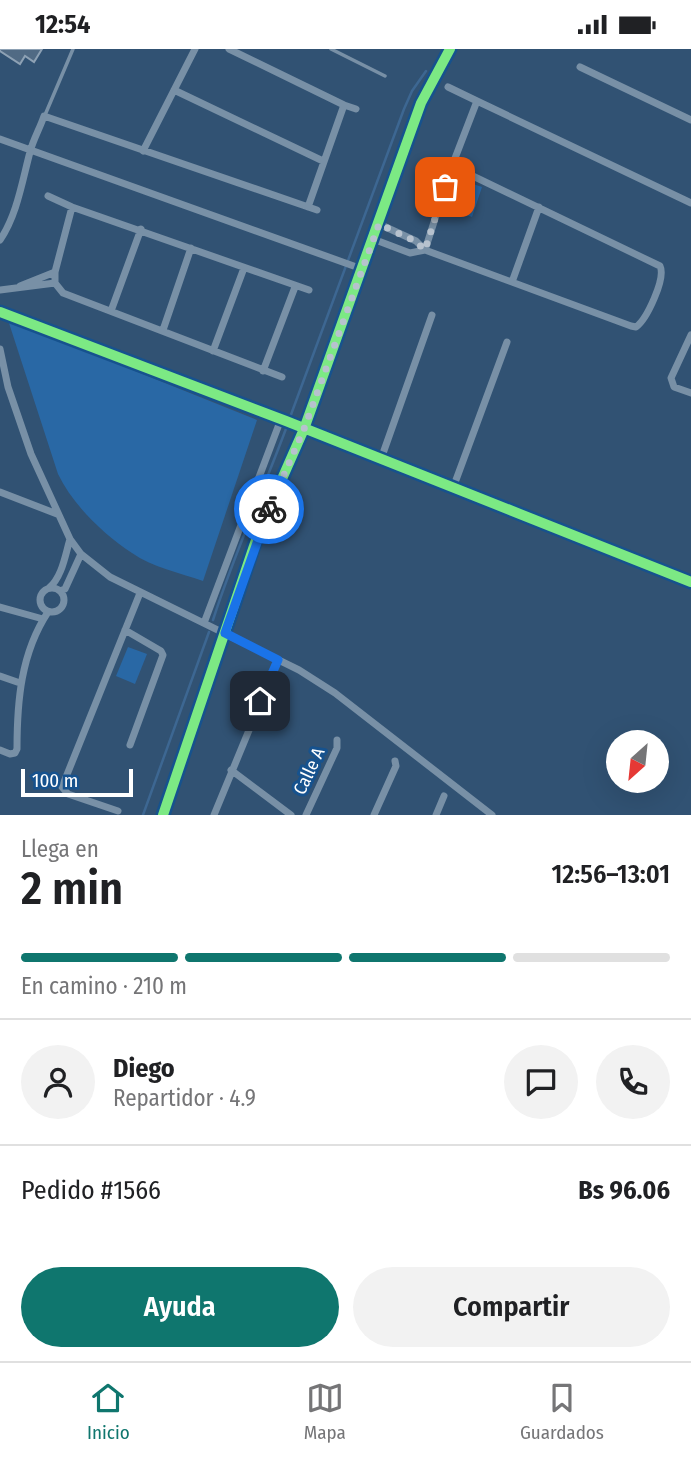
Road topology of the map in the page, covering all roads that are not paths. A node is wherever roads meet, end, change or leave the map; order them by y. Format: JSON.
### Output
{"nodes":[{"id":1,"x":73,"y":49,"type":"edge"},
{"id":2,"x":194,"y":49,"type":"edge"},
{"id":3,"x":229,"y":49,"type":"edge"},
{"id":4,"x":331,"y":49,"type":"edge"},
{"id":5,"x":450,"y":49,"type":"edge"},
{"id":6,"x":580,"y":68,"type":"dead end"},
{"id":7,"x":385,"y":76,"type":"dead end"},
{"id":8,"x":448,"y":87,"type":"dead end"},
{"id":9,"x":174,"y":90,"type":"junction"},
{"id":10,"x":478,"y":101,"type":"junction"},
{"id":11,"x":344,"y":105,"type":"junction"},
{"id":12,"x":356,"y":109,"type":"dead end"},
{"id":13,"x":44,"y":117,"type":"junction"},
{"id":14,"x":691,"y":120,"type":"edge"},
{"id":15,"x":0,"y":139,"type":"edge"},
{"id":16,"x":30,"y":151,"type":"junction"},
{"id":17,"x":144,"y":151,"type":"junction"},
{"id":18,"x":323,"y":161,"type":"junction"},
{"id":19,"x":452,"y":166,"type":"junction"},
{"id":20,"x":48,"y":196,"type":"dead end"},
{"id":21,"x":691,"y":203,"type":"edge"},
{"id":22,"x":72,"y":207,"type":"junction"},
{"id":23,"x":308,"y":207,"type":"junction"},
{"id":24,"x":539,"y":207,"type":"junction"},
{"id":25,"x":317,"y":210,"type":"dead end"},
{"id":26,"x":379,"y":224,"type":"junction"},
{"id":27,"x":141,"y":229,"type":"junction"},
{"id":28,"x":373,"y":239,"type":"junction"},
{"id":29,"x":0,"y":240,"type":"edge"},
{"id":30,"x":191,"y":248,"type":"junction"},
{"id":31,"x":425,"y":250,"type":"junction"},
{"id":32,"x":243,"y":268,"type":"junction"},
{"id":33,"x":358,"y":268,"type":"junction"},
{"id":34,"x":55,"y":272,"type":"junction"},
{"id":35,"x":512,"y":282,"type":"junction"},
{"id":36,"x":55,"y":283,"type":"junction"},
{"id":37,"x":295,"y":287,"type":"junction"},
{"id":38,"x":17,"y":289,"type":"junction"},
{"id":39,"x":0,"y":290,"type":"edge"},
{"id":40,"x":309,"y":290,"type":"dead end"},
{"id":41,"x":111,"y":311,"type":"junction"},
{"id":42,"x":0,"y":312,"type":"edge"},
{"id":43,"x":432,"y":315,"type":"dead end"},
{"id":44,"x":163,"y":330,"type":"junction"},
{"id":45,"x":691,"y":335,"type":"edge"},
{"id":46,"x":507,"y":342,"type":"dead end"},
{"id":47,"x":0,"y":349,"type":"edge"},
{"id":48,"x":213,"y":351,"type":"junction"},
{"id":49,"x":263,"y":371,"type":"junction"},
{"id":50,"x":282,"y":377,"type":"dead end"},
{"id":51,"x":691,"y":393,"type":"edge"},
{"id":52,"x":292,"y":424,"type":"junction"},
{"id":53,"x":381,"y":459,"type":"junction"},
{"id":54,"x":453,"y":488,"type":"junction"},
{"id":55,"x":0,"y":492,"type":"edge"},
{"id":56,"x":57,"y":514,"type":"junction"},
{"id":57,"x":70,"y":539,"type":"junction"},
{"id":58,"x":81,"y":554,"type":"junction"},
{"id":59,"x":61,"y":568,"type":"junction"},
{"id":60,"x":72,"y":573,"type":"junction"},
{"id":61,"x":691,"y":582,"type":"edge"},
{"id":62,"x":49,"y":588,"type":"junction"},
{"id":63,"x":60,"y":591,"type":"junction"},
{"id":64,"x":140,"y":593,"type":"junction"},
{"id":65,"x":0,"y":607,"type":"edge"},
{"id":66,"x":48,"y":612,"type":"junction"},
{"id":67,"x":43,"y":619,"type":"junction"},
{"id":68,"x":204,"y":623,"type":"junction"},
{"id":69,"x":125,"y":630,"type":"junction"},
{"id":70,"x":225,"y":633,"type":"junction"},
{"id":71,"x":278,"y":660,"type":"junction"},
{"id":72,"x":0,"y":676,"type":"edge"},
{"id":73,"x":20,"y":683,"type":"junction"},
{"id":74,"x":337,"y":740,"type":"dead end"},
{"id":75,"x":130,"y":745,"type":"dead end"},
{"id":76,"x":0,"y":750,"type":"edge"},
{"id":77,"x":395,"y":761,"type":"dead end"},
{"id":78,"x":231,"y":770,"type":"junction"},
{"id":79,"x":444,"y":796,"type":"dead end"},
{"id":80,"x":118,"y":811,"type":"dead end"},
{"id":81,"x":163,"y":815,"type":"edge"},
{"id":82,"x":214,"y":815,"type":"edge"},
{"id":83,"x":291,"y":815,"type":"edge"},
{"id":84,"x":306,"y":815,"type":"edge"},
{"id":85,"x":374,"y":815,"type":"edge"},
{"id":86,"x":436,"y":815,"type":"edge"},
{"id":87,"x":492,"y":815,"type":"edge"}],
"edges":[{"from":1,"to":13,"type":"lane"},
{"from":2,"to":9,"type":"street"},
{"from":3,"to":11,"type":"street"},
{"from":4,"to":7,"type":"lane"},
{"from":5,"to":26,"type":"street"},
{"from":6,"to":14,"type":"street"},
{"from":8,"to":10,"type":"street"},
{"from":9,"to":17,"type":"street"},
{"from":9,"to":18,"type":"street"},
{"from":10,"to":19,"type":"street"},
{"from":10,"to":21,"type":"street"},
{"from":11,"to":12,"type":"street"},
{"from":11,"to":18,"type":"street"},
{"from":13,"to":16,"type":"street"},
{"from":13,"to":17,"type":"street"},
{"from":15,"to":16,"type":"street"},
{"from":16,"to":29,"type":"street"},
{"from":16,"to":33,"type":"street"},
{"from":17,"to":23,"type":"street"},
{"from":18,"to":23,"type":"street"},
{"from":19,"to":24,"type":"street"},
{"from":19,"to":31,"type":"street"},
{"from":20,"to":22,"type":"street"},
{"from":22,"to":27,"type":"street"},
{"from":22,"to":34,"type":"street"},
{"from":23,"to":25,"type":"street"},
{"from":24,"to":35,"type":"street"},
{"from":24,"to":35,"type":"street"},
{"from":26,"to":28,"type":"street"},
{"from":26,"to":31,"type":"street"},
{"from":27,"to":30,"type":"street"},
{"from":27,"to":41,"type":"street"},
{"from":28,"to":31,"type":"street"},
{"from":28,"to":33,"type":"street"},
{"from":30,"to":32,"type":"street"},
{"from":30,"to":44,"type":"street"},
{"from":31,"to":35,"type":"street"},
{"from":32,"to":37,"type":"street"},
{"from":32,"to":48,"type":"street"},
{"from":33,"to":52,"type":"street"},
{"from":34,"to":36,"type":"street"},
{"from":34,"to":38,"type":"street"},
{"from":36,"to":38,"type":"street"},
{"from":36,"to":41,"type":"street"},
{"from":37,"to":40,"type":"street"},
{"from":37,"to":49,"type":"street"},
{"from":38,"to":39,"type":"street"},
{"from":41,"to":44,"type":"street"},
{"from":42,"to":52,"type":"street"},
{"from":43,"to":53,"type":"street"},
{"from":44,"to":48,"type":"street"},
{"from":45,"to":51,"type":"street"},
{"from":46,"to":54,"type":"street"},
{"from":47,"to":56,"type":"street"},
{"from":48,"to":49,"type":"street"},
{"from":49,"to":50,"type":"street"},
{"from":52,"to":53,"type":"street"},
{"from":52,"to":68,"type":"street"},
{"from":52,"to":70,"type":"street"},
{"from":53,"to":54,"type":"street"},
{"from":54,"to":61,"type":"street"},
{"from":55,"to":56,"type":"street"},
{"from":56,"to":57,"type":"street"},
{"from":57,"to":58,"type":"street"},
{"from":57,"to":59,"type":"street"},
{"from":58,"to":60,"type":"street"},
{"from":58,"to":64,"type":"street"},
{"from":59,"to":60,"type":"street"},
{"from":59,"to":62,"type":"street"},
{"from":60,"to":63,"type":"street"},
{"from":62,"to":63,"type":"street"},
{"from":62,"to":66,"type":"street"},
{"from":63,"to":66,"type":"street"},
{"from":64,"to":68,"type":"street"},
{"from":64,"to":69,"type":"street"},
{"from":65,"to":67,"type":"street"},
{"from":66,"to":67,"type":"street"},
{"from":67,"to":73,"type":"street"},
{"from":68,"to":70,"type":"street"},
{"from":69,"to":75,"type":"street"},
{"from":69,"to":80,"type":"street"},
{"from":70,"to":71,"type":"street"},
{"from":70,"to":81,"type":"street"},
{"from":71,"to":78,"type":"street"},
{"from":71,"to":87,"type":"street"},
{"from":72,"to":73,"type":"street"},
{"from":73,"to":76,"type":"street"},
{"from":74,"to":84,"type":"street","name":"Calle A"},
{"from":77,"to":85,"type":"street"},
{"from":78,"to":82,"type":"street"},
{"from":78,"to":83,"type":"street"},
{"from":79,"to":86,"type":"street"}]}
